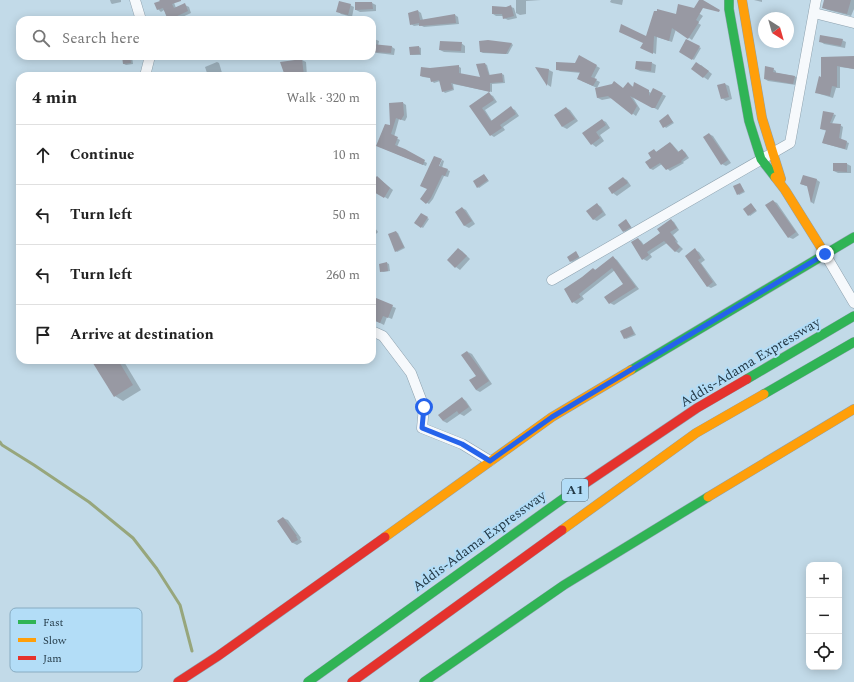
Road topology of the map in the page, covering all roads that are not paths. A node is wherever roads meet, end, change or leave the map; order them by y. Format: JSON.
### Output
{"nodes":[{"id":1,"x":135,"y":0,"type":"edge"},
{"id":2,"x":729,"y":0,"type":"edge"},
{"id":3,"x":742,"y":0,"type":"edge"},
{"id":4,"x":816,"y":0,"type":"edge"},
{"id":5,"x":814,"y":13,"type":"junction"},
{"id":6,"x":140,"y":16,"type":"edge"},
{"id":7,"x":854,"y":23,"type":"edge"},
{"id":8,"x":149,"y":60,"type":"edge"},
{"id":9,"x":146,"y":72,"type":"edge"},
{"id":10,"x":772,"y":154,"type":"junction"},
{"id":11,"x":761,"y":159,"type":"junction"},
{"id":12,"x":785,"y":190,"type":"junction"},
{"id":13,"x":854,"y":237,"type":"edge"},
{"id":14,"x":825,"y":254,"type":"junction"},
{"id":15,"x":552,"y":280,"type":"dead end"},
{"id":16,"x":854,"y":302,"type":"edge"},
{"id":17,"x":854,"y":316,"type":"edge"},
{"id":18,"x":376,"y":333,"type":"edge"},
{"id":19,"x":854,"y":342,"type":"edge"},
{"id":20,"x":854,"y":410,"type":"edge"},
{"id":21,"x":490,"y":461,"type":"junction"},
{"id":22,"x":178,"y":682,"type":"edge"},
{"id":23,"x":308,"y":682,"type":"edge"},
{"id":24,"x":352,"y":682,"type":"edge"},
{"id":25,"x":424,"y":682,"type":"edge"}],
"edges":[{"from":1,"to":6,"type":"street"},
{"from":2,"to":11,"type":"main road"},
{"from":3,"to":10,"type":"main road"},
{"from":4,"to":5,"type":"street"},
{"from":5,"to":7,"type":"street"},
{"from":5,"to":10,"type":"street"},
{"from":8,"to":9,"type":"street"},
{"from":10,"to":11,"type":"street"},
{"from":10,"to":12,"type":"main road"},
{"from":11,"to":12,"type":"main road"},
{"from":11,"to":15,"type":"street"},
{"from":12,"to":14,"type":"main road"},
{"from":13,"to":14,"type":"main road"},
{"from":14,"to":16,"type":"street"},
{"from":14,"to":21,"type":"main road"},
{"from":17,"to":23,"type":"main road","name":"Addis-Adama Expressway","number":"A1"},
{"from":18,"to":21,"type":"street"},
{"from":19,"to":24,"type":"main road","number":"A1"},
{"from":20,"to":25,"type":"main road"},
{"from":21,"to":22,"type":"main road"}]}
